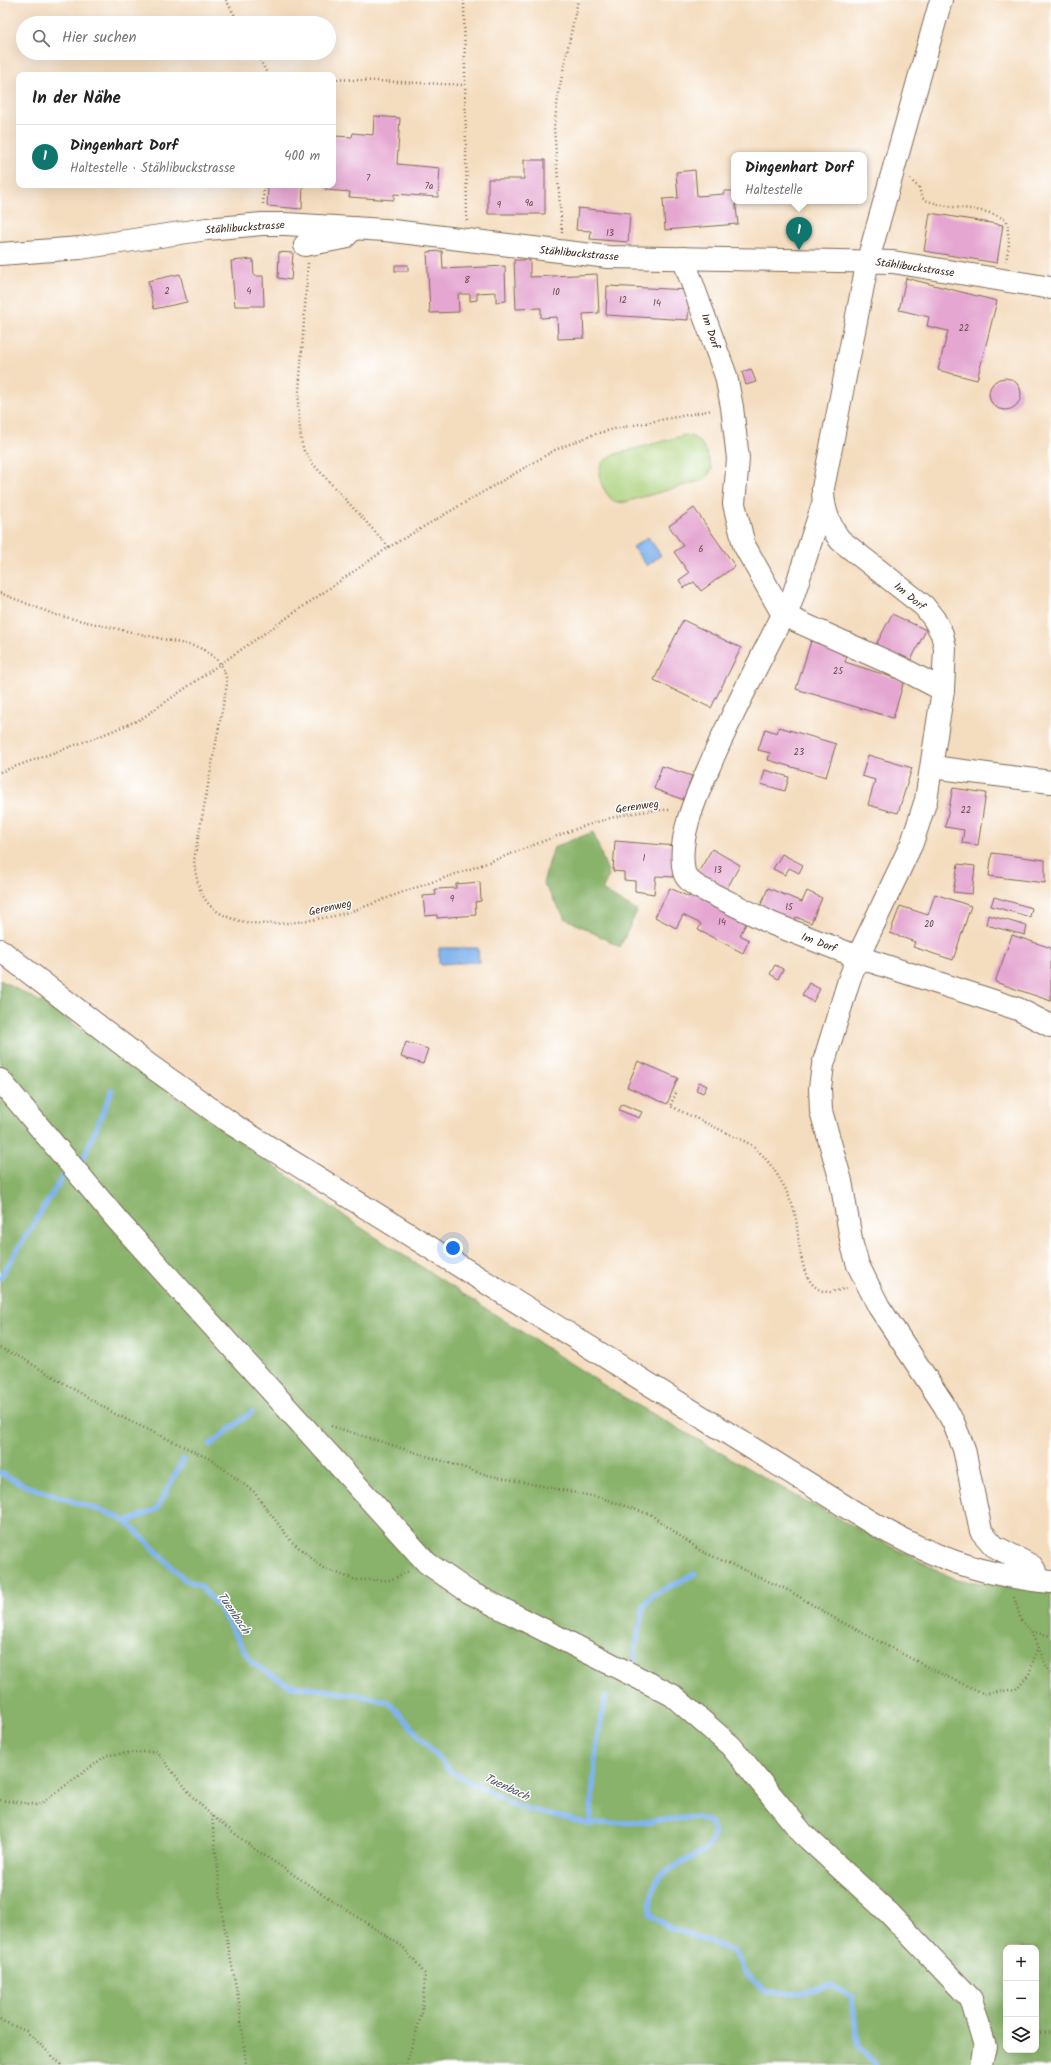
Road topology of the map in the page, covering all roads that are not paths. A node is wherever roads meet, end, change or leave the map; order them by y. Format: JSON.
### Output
{"nodes":[{"id":1,"x":941,"y":0,"type":"edge"},
{"id":2,"x":355,"y":227,"type":"junction"},
{"id":3,"x":307,"y":245,"type":"road end"},
{"id":4,"x":0,"y":254,"type":"edge"},
{"id":5,"x":683,"y":258,"type":"junction"},
{"id":6,"x":868,"y":260,"type":"junction"},
{"id":7,"x":1051,"y":288,"type":"edge"},
{"id":8,"x":823,"y":504,"type":"junction"},
{"id":9,"x":783,"y":614,"type":"junction"},
{"id":10,"x":943,"y":690,"type":"junction"},
{"id":11,"x":932,"y":767,"type":"junction"},
{"id":12,"x":1051,"y":782,"type":"edge"},
{"id":13,"x":0,"y":950,"type":"edge"},
{"id":14,"x":858,"y":956,"type":"junction"},
{"id":15,"x":1051,"y":1026,"type":"edge"},
{"id":16,"x":0,"y":1080,"type":"edge"},
{"id":17,"x":1046,"y":1581,"type":"edge"},
{"id":18,"x":981,"y":2065,"type":"edge"}],
"edges":[{"from":1,"to":6,"type":"street","name":"Im Dorf"},
{"from":2,"to":3,"type":"street"},
{"from":2,"to":4,"type":"street","name":"Stählibuckstrasse"},
{"from":2,"to":5,"type":"street","name":"Stählibuckstrasse"},
{"from":5,"to":6,"type":"street","name":"Stählibuckstrasse"},
{"from":5,"to":9,"type":"street","name":"Im Dorf"},
{"from":6,"to":7,"type":"street","name":"Stählibuckstrasse"},
{"from":6,"to":8,"type":"street","name":"Im Dorf"},
{"from":8,"to":9,"type":"street"},
{"from":8,"to":10,"type":"street","name":"Im Dorf"},
{"from":9,"to":10,"type":"street"},
{"from":9,"to":14,"type":"street","name":"Im Dorf"},
{"from":10,"to":11,"type":"street","name":"Im Dorf"},
{"from":11,"to":12,"type":"street"},
{"from":11,"to":14,"type":"street","name":"Im Dorf"},
{"from":13,"to":17,"type":"street"},
{"from":14,"to":15,"type":"street"},
{"from":14,"to":17,"type":"street"},
{"from":16,"to":18,"type":"street"}]}
